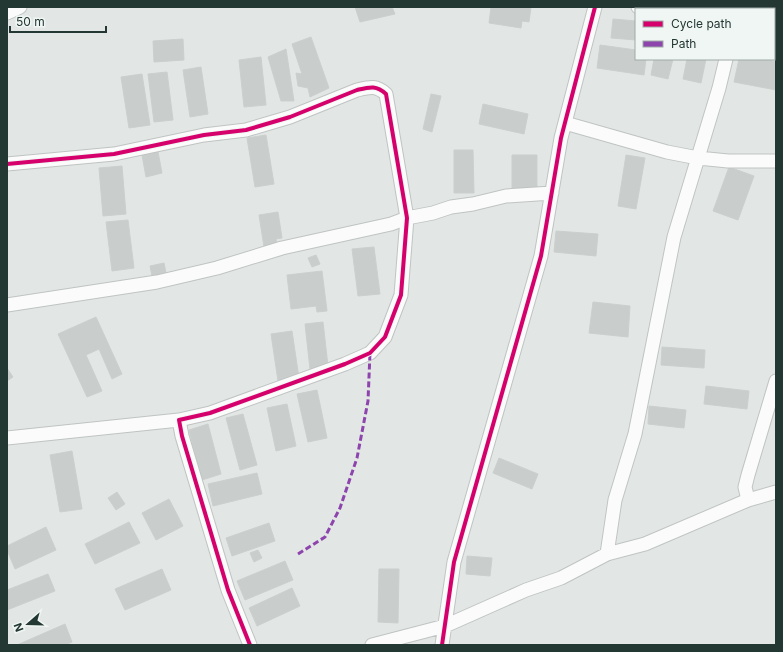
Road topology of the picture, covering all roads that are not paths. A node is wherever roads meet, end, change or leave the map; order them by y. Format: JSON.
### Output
{"nodes":[{"id":1,"x":20,"y":7,"type":"edge"},
{"id":2,"x":595,"y":7,"type":"edge"},
{"id":3,"x":7,"y":13,"type":"edge"},
{"id":4,"x":726,"y":60,"type":"edge"},
{"id":5,"x":565,"y":124,"type":"junction"},
{"id":6,"x":698,"y":158,"type":"junction"},
{"id":7,"x":776,"y":161,"type":"edge"},
{"id":8,"x":7,"y":164,"type":"edge"},
{"id":9,"x":552,"y":193,"type":"junction"},
{"id":10,"x":407,"y":218,"type":"junction"},
{"id":11,"x":7,"y":305,"type":"edge"},
{"id":12,"x":776,"y":381,"type":"edge"},
{"id":13,"x":179,"y":420,"type":"junction"},
{"id":14,"x":7,"y":438,"type":"edge"},
{"id":15,"x":776,"y":492,"type":"edge"},
{"id":16,"x":748,"y":500,"type":"junction"},
{"id":17,"x":607,"y":554,"type":"junction"},
{"id":18,"x":445,"y":626,"type":"junction"},
{"id":19,"x":250,"y":645,"type":"edge"},
{"id":20,"x":372,"y":645,"type":"edge"},
{"id":21,"x":442,"y":645,"type":"edge"}],
"edges":[{"from":1,"to":3,"type":"street"},
{"from":2,"to":5,"type":"street"},
{"from":4,"to":6,"type":"street"},
{"from":5,"to":6,"type":"street"},
{"from":5,"to":9,"type":"street"},
{"from":6,"to":7,"type":"street"},
{"from":6,"to":17,"type":"street"},
{"from":8,"to":10,"type":"street"},
{"from":9,"to":10,"type":"street"},
{"from":9,"to":18,"type":"street"},
{"from":10,"to":11,"type":"street"},
{"from":10,"to":13,"type":"street"},
{"from":12,"to":16,"type":"street"},
{"from":13,"to":14,"type":"street"},
{"from":13,"to":19,"type":"street"},
{"from":15,"to":16,"type":"street"},
{"from":16,"to":17,"type":"street"},
{"from":17,"to":18,"type":"street"},
{"from":18,"to":20,"type":"street"},
{"from":18,"to":21,"type":"street"}]}
